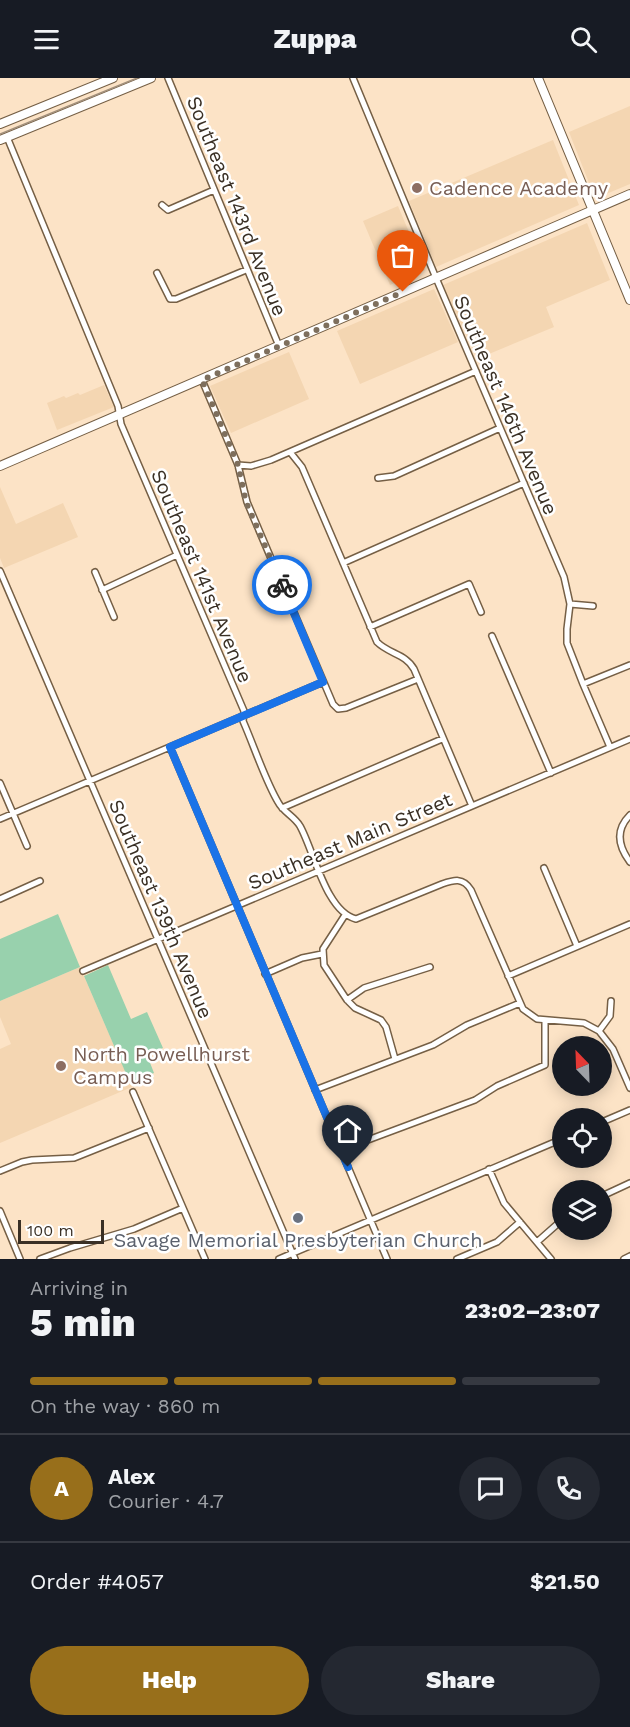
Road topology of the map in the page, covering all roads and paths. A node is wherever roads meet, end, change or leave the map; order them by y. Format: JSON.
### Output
{"nodes":[{"id":1,"x":113,"y":78,"type":"edge"},
{"id":2,"x":151,"y":78,"type":"edge"},
{"id":3,"x":168,"y":78,"type":"edge"},
{"id":4,"x":353,"y":78,"type":"edge"},
{"id":5,"x":538,"y":78,"type":"edge"},
{"id":6,"x":1,"y":122,"type":"edge"},
{"id":7,"x":3,"y":138,"type":"edge"},
{"id":8,"x":214,"y":190,"type":"junction"},
{"id":9,"x":630,"y":194,"type":"edge"},
{"id":10,"x":162,"y":205,"type":"dead end"},
{"id":11,"x":593,"y":210,"type":"junction"},
{"id":12,"x":246,"y":270,"type":"junction"},
{"id":13,"x":158,"y":273,"type":"dead end"},
{"id":14,"x":436,"y":278,"type":"junction"},
{"id":15,"x":630,"y":300,"type":"edge"},
{"id":16,"x":279,"y":346,"type":"junction"},
{"id":17,"x":476,"y":371,"type":"junction"},
{"id":18,"x":202,"y":380,"type":"junction"},
{"id":19,"x":120,"y":415,"type":"junction"},
{"id":20,"x":500,"y":428,"type":"junction"},
{"id":21,"x":290,"y":452,"type":"junction"},
{"id":22,"x":238,"y":465,"type":"junction"},
{"id":23,"x":0,"y":466,"type":"edge"},
{"id":24,"x":378,"y":477,"type":"dead end"},
{"id":25,"x":524,"y":483,"type":"junction"},
{"id":26,"x":177,"y":555,"type":"junction"},
{"id":27,"x":343,"y":563,"type":"junction"},
{"id":28,"x":0,"y":571,"type":"edge"},
{"id":29,"x":95,"y":572,"type":"dead end"},
{"id":30,"x":102,"y":590,"type":"junction"},
{"id":31,"x":570,"y":604,"type":"junction"},
{"id":32,"x":593,"y":606,"type":"dead end"},
{"id":33,"x":481,"y":612,"type":"dead end"},
{"id":34,"x":114,"y":617,"type":"dead end"},
{"id":35,"x":370,"y":627,"type":"junction"},
{"id":36,"x":492,"y":636,"type":"dead end"},
{"id":37,"x":630,"y":664,"type":"edge"},
{"id":38,"x":418,"y":679,"type":"junction"},
{"id":39,"x":323,"y":682,"type":"junction"},
{"id":40,"x":583,"y":684,"type":"junction"},
{"id":41,"x":243,"y":716,"type":"junction"},
{"id":42,"x":442,"y":739,"type":"junction"},
{"id":43,"x":630,"y":739,"type":"edge"},
{"id":44,"x":170,"y":747,"type":"junction"},
{"id":45,"x":610,"y":747,"type":"junction"},
{"id":46,"x":551,"y":773,"type":"junction"},
{"id":47,"x":89,"y":781,"type":"junction"},
{"id":48,"x":0,"y":783,"type":"edge"},
{"id":49,"x":472,"y":806,"type":"junction"},
{"id":50,"x":282,"y":808,"type":"junction"},
{"id":51,"x":12,"y":814,"type":"junction"},
{"id":52,"x":630,"y":815,"type":"edge"},
{"id":53,"x":0,"y":819,"type":"edge"},
{"id":54,"x":27,"y":846,"type":"dead end"},
{"id":55,"x":630,"y":862,"type":"edge"},
{"id":56,"x":543,"y":868,"type":"dead end"},
{"id":57,"x":319,"y":870,"type":"junction"},
{"id":58,"x":40,"y":882,"type":"dead end"},
{"id":59,"x":0,"y":898,"type":"edge"},
{"id":60,"x":238,"y":904,"type":"junction"},
{"id":61,"x":345,"y":915,"type":"junction"},
{"id":62,"x":630,"y":924,"type":"edge"},
{"id":63,"x":157,"y":938,"type":"junction"},
{"id":64,"x":577,"y":946,"type":"junction"},
{"id":65,"x":322,"y":954,"type":"junction"},
{"id":66,"x":430,"y":967,"type":"dead end"},
{"id":67,"x":83,"y":971,"type":"dead end"},
{"id":68,"x":265,"y":974,"type":"junction"},
{"id":69,"x":508,"y":975,"type":"junction"},
{"id":70,"x":347,"y":1000,"type":"junction"},
{"id":71,"x":611,"y":1001,"type":"dead end"},
{"id":72,"x":519,"y":1003,"type":"junction"},
{"id":73,"x":545,"y":1020,"type":"junction"},
{"id":74,"x":599,"y":1031,"type":"junction"},
{"id":75,"x":395,"y":1059,"type":"junction"},
{"id":76,"x":630,"y":1088,"type":"edge"},
{"id":77,"x":315,"y":1090,"type":"junction"},
{"id":78,"x":133,"y":1092,"type":"dead end"},
{"id":79,"x":630,"y":1110,"type":"edge"},
{"id":80,"x":612,"y":1118,"type":"edge"},
{"id":81,"x":149,"y":1128,"type":"junction"},
{"id":82,"x":552,"y":1142,"type":"edge"},
{"id":83,"x":341,"y":1150,"type":"junction"},
{"id":84,"x":489,"y":1169,"type":"junction"},
{"id":85,"x":0,"y":1171,"type":"edge"},
{"id":86,"x":630,"y":1183,"type":"edge"},
{"id":87,"x":612,"y":1191,"type":"edge"},
{"id":88,"x":183,"y":1208,"type":"junction"},
{"id":89,"x":0,"y":1211,"type":"edge"},
{"id":90,"x":370,"y":1219,"type":"junction"},
{"id":91,"x":519,"y":1222,"type":"junction"},
{"id":92,"x":552,"y":1229,"type":"edge"},
{"id":93,"x":537,"y":1242,"type":"junction"},
{"id":94,"x":294,"y":1256,"type":"edge"},
{"id":95,"x":630,"y":1256,"type":"edge"},
{"id":96,"x":20,"y":1259,"type":"edge"},
{"id":97,"x":40,"y":1259,"type":"edge"},
{"id":98,"x":204,"y":1259,"type":"edge"},
{"id":99,"x":279,"y":1259,"type":"edge"},
{"id":100,"x":387,"y":1259,"type":"edge"},
{"id":101,"x":457,"y":1259,"type":"edge"},
{"id":102,"x":551,"y":1259,"type":"edge"},
{"id":103,"x":624,"y":1259,"type":"edge"}],
"edges":[{"from":1,"to":6,"type":"street"},
{"from":2,"to":7,"type":"street"},
{"from":3,"to":8,"type":"street","name":"Southeast 143rd Avenue"},
{"from":4,"to":14,"type":"street","name":"Southeast 146th Avenue"},
{"from":5,"to":11,"type":"street"},
{"from":7,"to":19,"type":"street","name":"Southeast 141st Avenue"},
{"from":8,"to":10,"type":"street"},
{"from":8,"to":12,"type":"street","name":"Southeast 143rd Avenue"},
{"from":9,"to":11,"type":"main road"},
{"from":11,"to":14,"type":"main road"},
{"from":11,"to":15,"type":"street"},
{"from":12,"to":13,"type":"street"},
{"from":12,"to":16,"type":"street","name":"Southeast 143rd Avenue"},
{"from":14,"to":16,"type":"main road"},
{"from":14,"to":17,"type":"street","name":"Southeast 146th Avenue"},
{"from":16,"to":18,"type":"main road"},
{"from":17,"to":20,"type":"street","name":"Southeast 146th Avenue"},
{"from":17,"to":21,"type":"street"},
{"from":18,"to":19,"type":"main road"},
{"from":18,"to":22,"type":"street"},
{"from":19,"to":23,"type":"main road"},
{"from":19,"to":26,"type":"street","name":"Southeast 141st Avenue"},
{"from":20,"to":24,"type":"street"},
{"from":20,"to":25,"type":"street","name":"Southeast 146th Avenue"},
{"from":21,"to":22,"type":"street"},
{"from":21,"to":27,"type":"street"},
{"from":22,"to":39,"type":"street"},
{"from":25,"to":27,"type":"street"},
{"from":25,"to":31,"type":"street","name":"Southeast 146th Avenue"},
{"from":26,"to":30,"type":"street"},
{"from":26,"to":41,"type":"street","name":"Southeast 141st Avenue"},
{"from":27,"to":35,"type":"street"},
{"from":28,"to":47,"type":"street","name":"Southeast 139th Avenue"},
{"from":29,"to":30,"type":"street"},
{"from":30,"to":34,"type":"street"},
{"from":31,"to":32,"type":"street"},
{"from":31,"to":40,"type":"street","name":"Southeast 146th Avenue"},
{"from":33,"to":35,"type":"street"},
{"from":35,"to":38,"type":"street"},
{"from":36,"to":46,"type":"street"},
{"from":37,"to":40,"type":"street"},
{"from":38,"to":39,"type":"street"},
{"from":38,"to":42,"type":"street"},
{"from":39,"to":41,"type":"street"},
{"from":40,"to":45,"type":"street","name":"Southeast 146th Avenue"},
{"from":41,"to":44,"type":"street"},
{"from":41,"to":50,"type":"street","name":"Southeast 141st Avenue"},
{"from":42,"to":49,"type":"street"},
{"from":42,"to":50,"type":"street"},
{"from":43,"to":45,"type":"street","name":"Southeast Main Street"},
{"from":44,"to":47,"type":"street"},
{"from":44,"to":60,"type":"street"},
{"from":45,"to":46,"type":"street","name":"Southeast Main Street"},
{"from":46,"to":49,"type":"street","name":"Southeast Main Street"},
{"from":47,"to":51,"type":"street"},
{"from":47,"to":63,"type":"street","name":"Southeast 139th Avenue"},
{"from":48,"to":51,"type":"street"},
{"from":49,"to":57,"type":"street","name":"Southeast Main Street"},
{"from":50,"to":57,"type":"street","name":"Southeast 141st Avenue"},
{"from":51,"to":53,"type":"street"},
{"from":51,"to":54,"type":"street"},
{"from":52,"to":55,"type":"street"},
{"from":56,"to":64,"type":"street"},
{"from":57,"to":60,"type":"street","name":"Southeast Main Street"},
{"from":57,"to":61,"type":"street","name":"Southeast 141st Avenue"},
{"from":58,"to":59,"type":"street"},
{"from":60,"to":63,"type":"street","name":"Southeast Main Street"},
{"from":60,"to":68,"type":"street"},
{"from":61,"to":65,"type":"street"},
{"from":61,"to":69,"type":"street"},
{"from":62,"to":64,"type":"street"},
{"from":63,"to":67,"type":"street","name":"Southeast Main Street"},
{"from":63,"to":94,"type":"street","name":"Southeast 139th Avenue"},
{"from":64,"to":69,"type":"street"},
{"from":65,"to":68,"type":"street"},
{"from":65,"to":70,"type":"street"},
{"from":66,"to":70,"type":"street"},
{"from":68,"to":77,"type":"street"},
{"from":69,"to":72,"type":"street"},
{"from":70,"to":75,"type":"street"},
{"from":71,"to":74,"type":"street"},
{"from":72,"to":73,"type":"street"},
{"from":72,"to":75,"type":"street"},
{"from":73,"to":74,"type":"street"},
{"from":73,"to":83,"type":"street"},
{"from":74,"to":76,"type":"street"},
{"from":75,"to":77,"type":"street"},
{"from":77,"to":83,"type":"street"},
{"from":78,"to":81,"type":"street"},
{"from":79,"to":80,"type":"street"},
{"from":81,"to":85,"type":"street"},
{"from":81,"to":88,"type":"street"},
{"from":82,"to":84,"type":"street"},
{"from":83,"to":90,"type":"street"},
{"from":84,"to":90,"type":"street"},
{"from":84,"to":91,"type":"street"},
{"from":86,"to":87,"type":"street"},
{"from":88,"to":97,"type":"street"},
{"from":88,"to":98,"type":"street"},
{"from":89,"to":96,"type":"street"},
{"from":90,"to":94,"type":"street"},
{"from":90,"to":100,"type":"street"},
{"from":91,"to":93,"type":"street"},
{"from":91,"to":101,"type":"street"},
{"from":92,"to":93,"type":"street"},
{"from":93,"to":102,"type":"street"},
{"from":94,"to":99,"type":"street"},
{"from":95,"to":103,"type":"street"}]}
